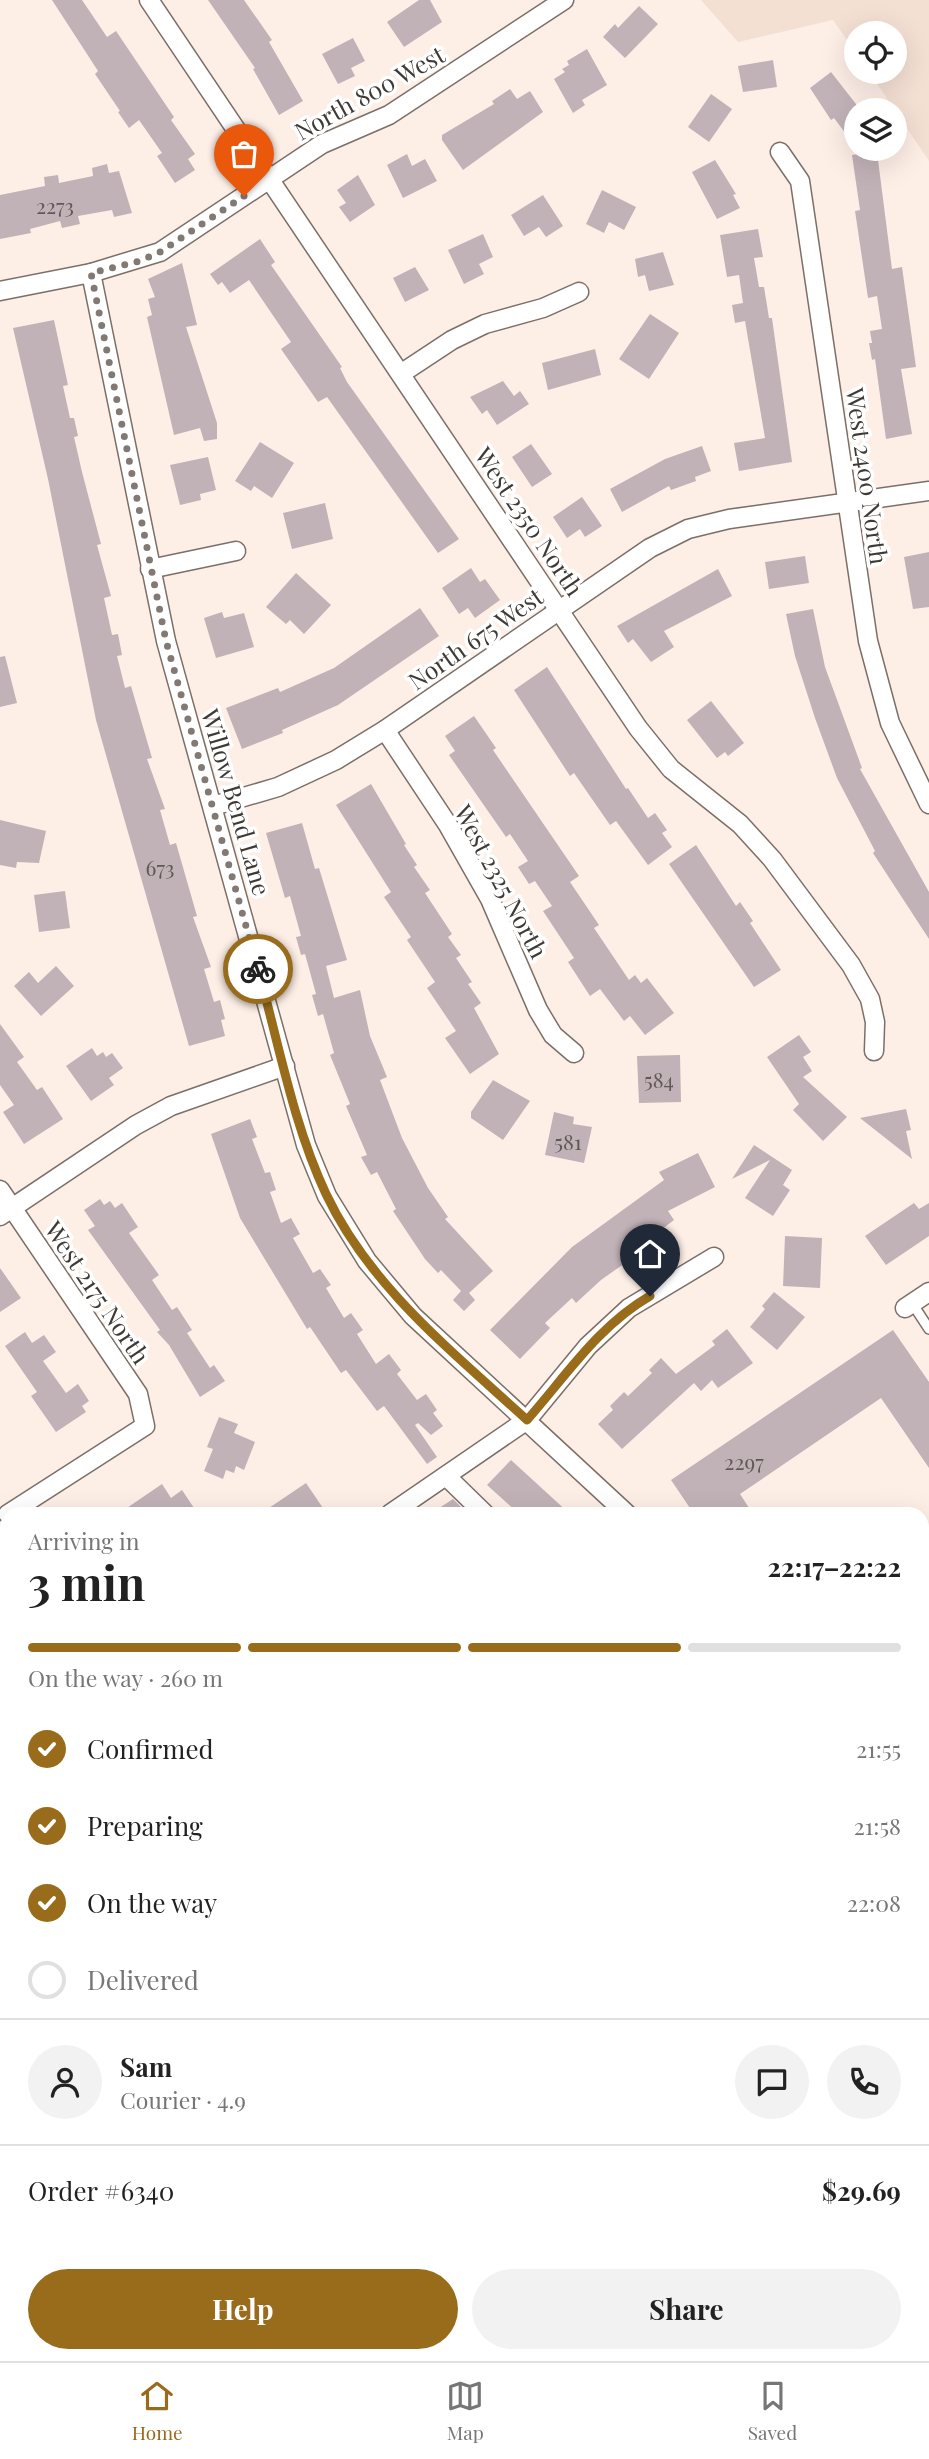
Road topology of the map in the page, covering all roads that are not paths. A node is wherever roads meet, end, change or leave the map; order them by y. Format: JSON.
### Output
{"nodes":[{"id":1,"x":149,"y":0,"type":"edge"},
{"id":2,"x":564,"y":0,"type":"edge"},
{"id":3,"x":780,"y":152,"type":"dead end"},
{"id":4,"x":270,"y":178,"type":"junction"},
{"id":5,"x":91,"y":273,"type":"junction"},
{"id":6,"x":0,"y":291,"type":"edge"},
{"id":7,"x":579,"y":292,"type":"dead end"},
{"id":8,"x":402,"y":373,"type":"junction"},
{"id":9,"x":929,"y":491,"type":"edge"},
{"id":10,"x":847,"y":502,"type":"junction"},
{"id":11,"x":236,"y":551,"type":"dead end"},
{"id":12,"x":150,"y":569,"type":"junction"},
{"id":13,"x":559,"y":609,"type":"junction"},
{"id":14,"x":385,"y":730,"type":"junction"},
{"id":15,"x":929,"y":804,"type":"edge"},
{"id":16,"x":213,"y":806,"type":"junction"},
{"id":17,"x":874,"y":1051,"type":"dead end"},
{"id":18,"x":575,"y":1053,"type":"dead end"},
{"id":19,"x":285,"y":1066,"type":"junction"},
{"id":20,"x":0,"y":1190,"type":"edge"},
{"id":21,"x":6,"y":1212,"type":"edge"},
{"id":22,"x":714,"y":1257,"type":"dead end"},
{"id":23,"x":929,"y":1292,"type":"edge"},
{"id":24,"x":909,"y":1306,"type":"joint"},
{"id":25,"x":929,"y":1329,"type":"edge"},
{"id":26,"x":527,"y":1420,"type":"junction"},
{"id":27,"x":446,"y":1476,"type":"junction"},
{"id":28,"x":19,"y":1507,"type":"edge"},
{"id":29,"x":400,"y":1507,"type":"edge"},
{"id":30,"x":478,"y":1507,"type":"edge"},
{"id":31,"x":620,"y":1507,"type":"edge"}],
"edges":[{"from":1,"to":4,"type":"street","name":"West 2350 North"},
{"from":2,"to":4,"type":"street","name":"North 800 West"},
{"from":3,"to":10,"type":"street","name":"West 2400 North"},
{"from":4,"to":5,"type":"street","name":"North 800 West"},
{"from":4,"to":8,"type":"street","name":"West 2350 North"},
{"from":5,"to":6,"type":"street","name":"North 800 West"},
{"from":5,"to":12,"type":"street","name":"Willow Bend Lane"},
{"from":7,"to":8,"type":"street"},
{"from":8,"to":13,"type":"street","name":"West 2350 North"},
{"from":9,"to":10,"type":"street","name":"North 675 West"},
{"from":10,"to":13,"type":"street","name":"North 675 West"},
{"from":10,"to":15,"type":"street","name":"West 2400 North"},
{"from":11,"to":12,"type":"street"},
{"from":12,"to":16,"type":"street","name":"Willow Bend Lane"},
{"from":13,"to":14,"type":"street","name":"North 675 West"},
{"from":13,"to":17,"type":"street","name":"West 2350 North"},
{"from":14,"to":16,"type":"street","name":"North 675 West"},
{"from":14,"to":18,"type":"street","name":"West 2325 North"},
{"from":16,"to":19,"type":"street","name":"Willow Bend Lane"},
{"from":19,"to":21,"type":"street"},
{"from":19,"to":26,"type":"street","name":"Willow Bend Lane"},
{"from":20,"to":21,"type":"street","name":"West 2175 North"},
{"from":21,"to":28,"type":"street","name":"West 2175 North"},
{"from":22,"to":26,"type":"street"},
{"from":23,"to":24,"type":"street"},
{"from":24,"to":25,"type":"lane"},
{"from":26,"to":27,"type":"street"},
{"from":26,"to":31,"type":"street","name":"Willow Bend Lane"},
{"from":27,"to":29,"type":"street"},
{"from":27,"to":30,"type":"street"}]}
